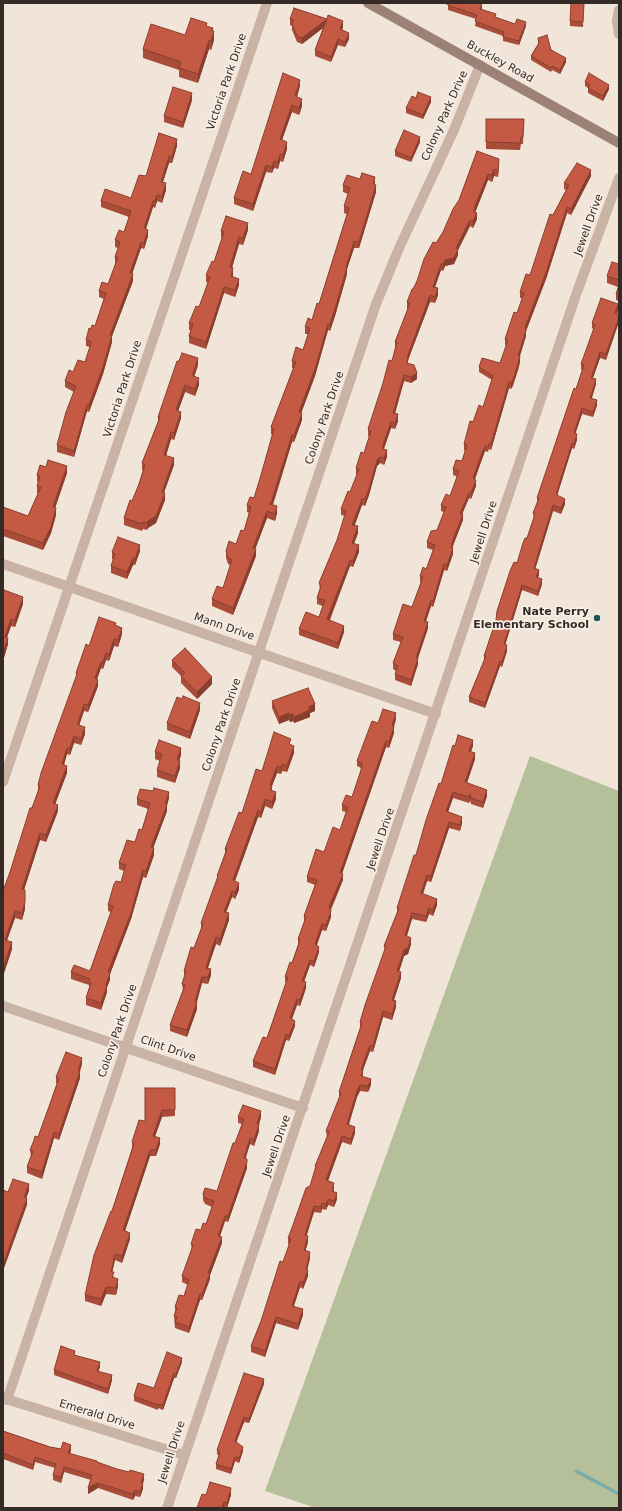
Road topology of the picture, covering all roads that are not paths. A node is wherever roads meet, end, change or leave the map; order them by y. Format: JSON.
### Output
{"nodes":[{"id":1,"x":267,"y":3,"type":"edge"},
{"id":2,"x":368,"y":3,"type":"edge"},
{"id":3,"x":619,"y":10,"type":"edge"},
{"id":4,"x":619,"y":34,"type":"edge"},
{"id":5,"x":480,"y":65,"type":"junction"},
{"id":6,"x":619,"y":143,"type":"edge"},
{"id":7,"x":619,"y":178,"type":"edge"},
{"id":8,"x":3,"y":564,"type":"edge"},
{"id":9,"x":69,"y":587,"type":"junction"},
{"id":10,"x":259,"y":652,"type":"junction"},
{"id":11,"x":436,"y":714,"type":"junction"},
{"id":12,"x":3,"y":782,"type":"edge"},
{"id":13,"x":3,"y":1006,"type":"edge"},
{"id":14,"x":125,"y":1047,"type":"junction"},
{"id":15,"x":303,"y":1108,"type":"junction"},
{"id":16,"x":5,"y":1399,"type":"edge"},
{"id":17,"x":184,"y":1456,"type":"junction"},
{"id":18,"x":167,"y":1508,"type":"edge"}],
"edges":[{"from":1,"to":9,"type":"street","name":"Victoria Park Drive"},
{"from":2,"to":5,"type":"street","name":"Buckley Road"},
{"from":3,"to":4,"type":"street"},
{"from":5,"to":6,"type":"street","name":"Buckley Road"},
{"from":5,"to":10,"type":"street","name":"Colony Park Drive"},
{"from":7,"to":11,"type":"street","name":"Jewell Drive"},
{"from":8,"to":9,"type":"street","name":"Mann Drive"},
{"from":9,"to":10,"type":"street","name":"Mann Drive"},
{"from":9,"to":12,"type":"street","name":"Victoria Park Drive"},
{"from":10,"to":11,"type":"street","name":"Mann Drive"},
{"from":10,"to":14,"type":"street","name":"Colony Park Drive"},
{"from":11,"to":15,"type":"street","name":"Jewell Drive"},
{"from":13,"to":14,"type":"street","name":"Clint Drive"},
{"from":14,"to":15,"type":"street","name":"Clint Drive"},
{"from":14,"to":16,"type":"street","name":"Colony Park Drive"},
{"from":15,"to":17,"type":"street","name":"Jewell Drive"},
{"from":16,"to":17,"type":"street","name":"Emerald Drive"},
{"from":17,"to":18,"type":"street","name":"Jewell Drive"}]}
